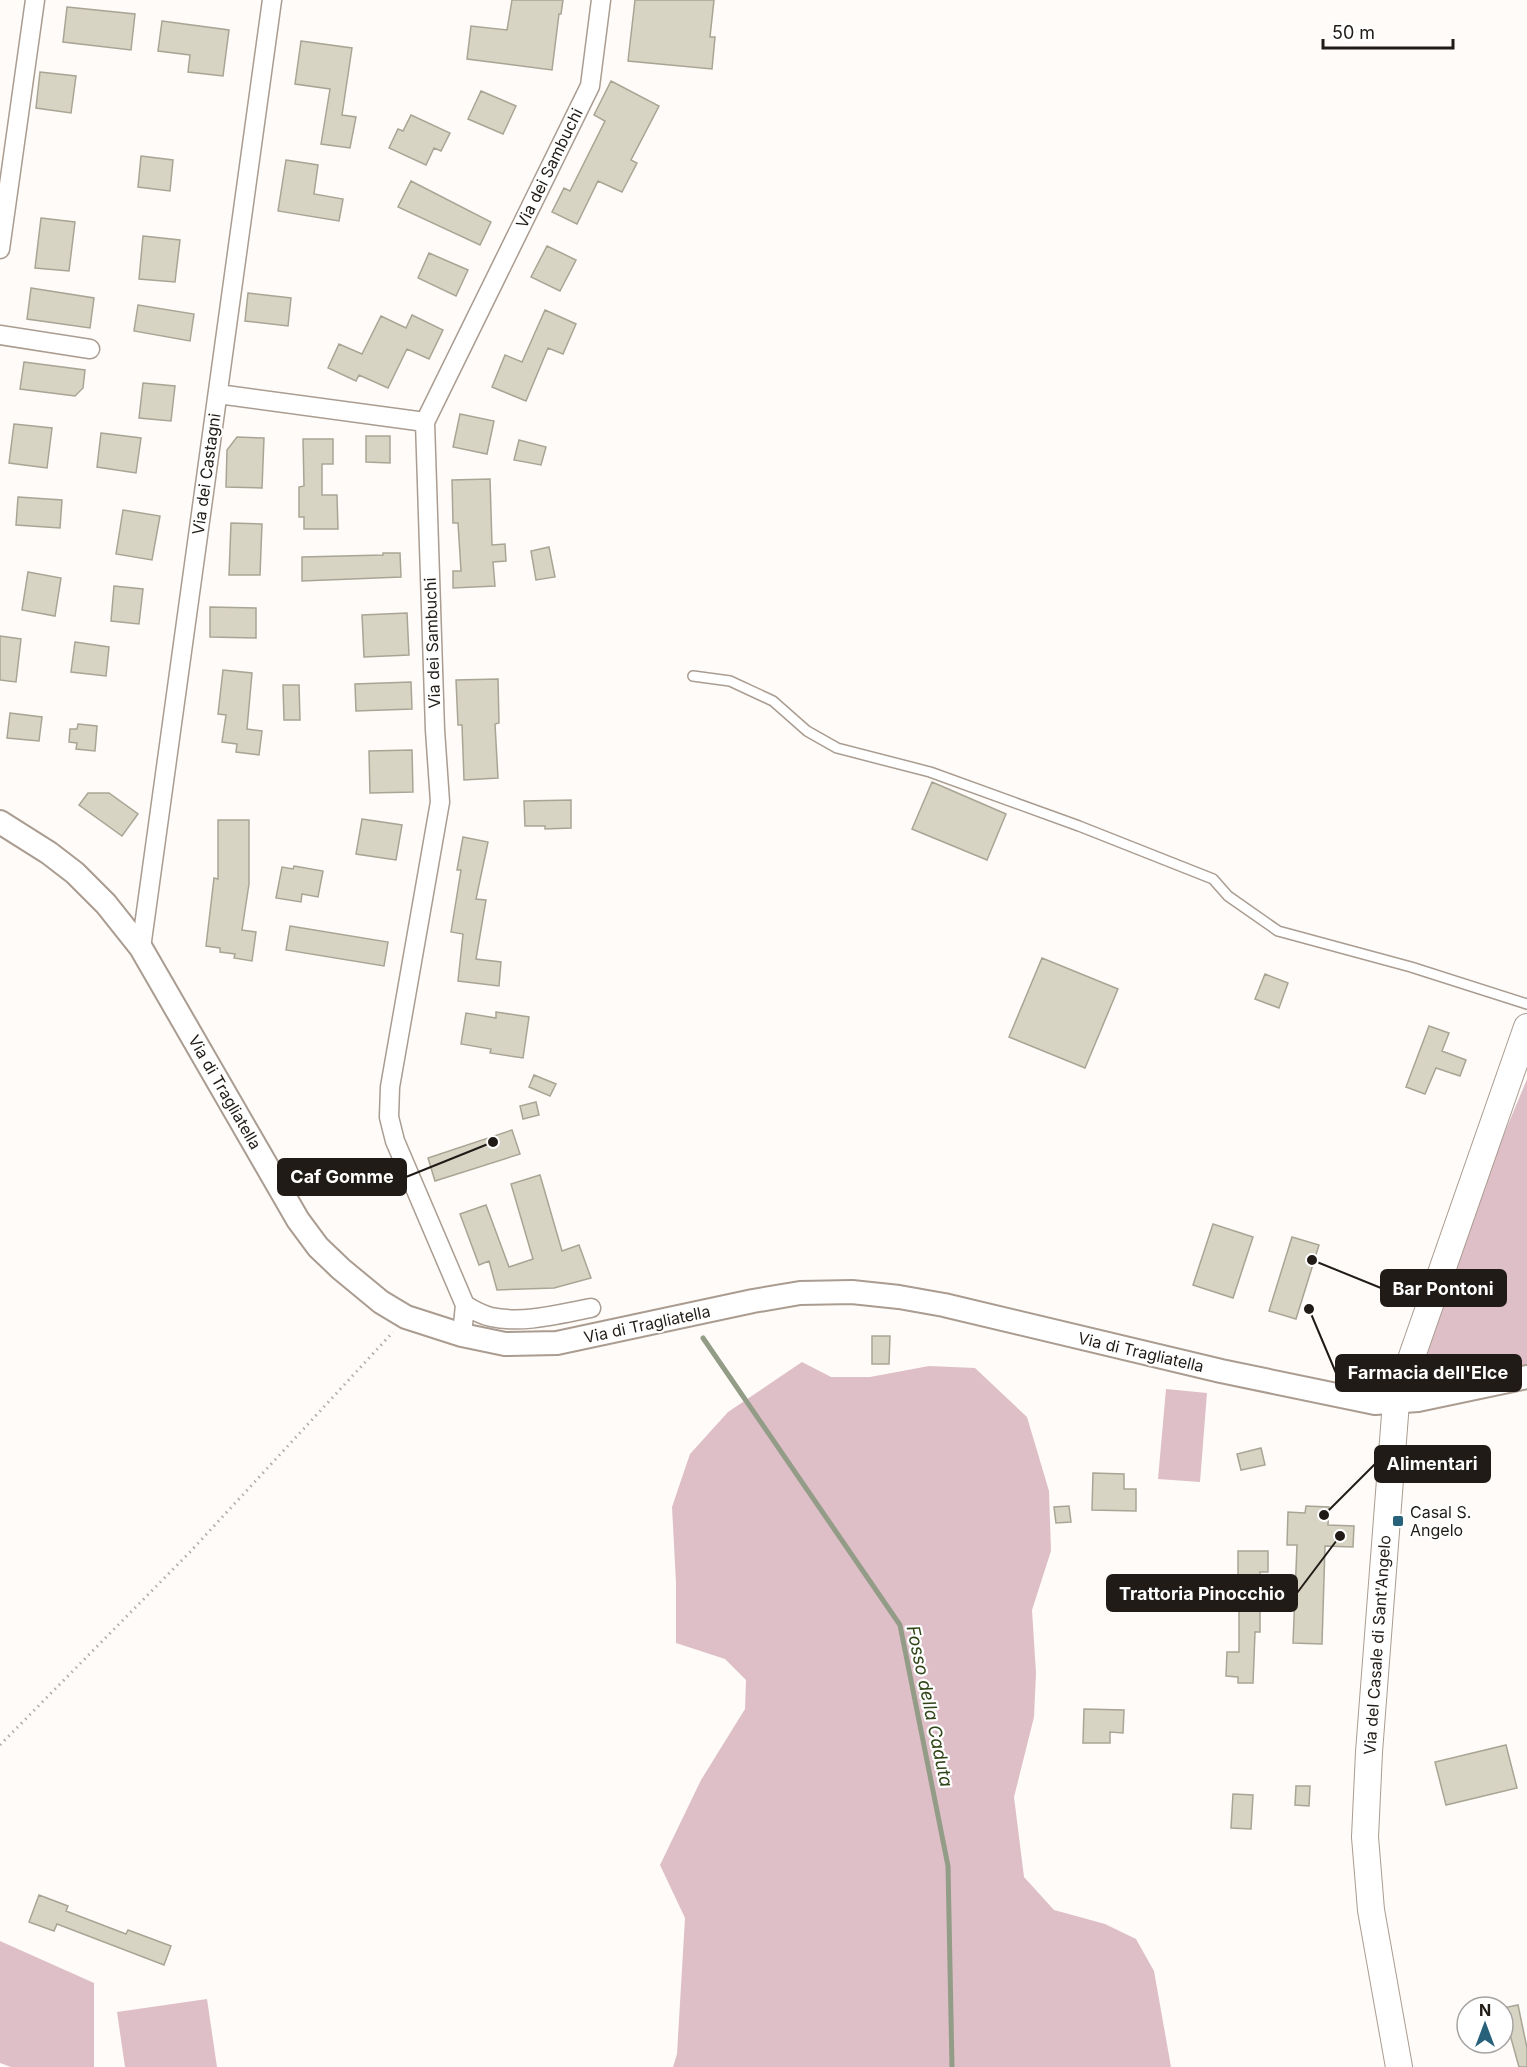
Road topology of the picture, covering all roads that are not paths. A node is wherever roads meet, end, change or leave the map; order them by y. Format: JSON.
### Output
{"nodes":[{"id":1,"x":35,"y":0,"type":"edge"},
{"id":2,"x":272,"y":0,"type":"edge"},
{"id":3,"x":601,"y":0,"type":"edge"},
{"id":4,"x":0,"y":249,"type":"edge"},
{"id":5,"x":0,"y":335,"type":"edge"},
{"id":6,"x":90,"y":349,"type":"dead end"},
{"id":7,"x":218,"y":394,"type":"junction"},
{"id":8,"x":425,"y":422,"type":"junction"},
{"id":9,"x":693,"y":676,"type":"dead end"},
{"id":10,"x":0,"y":822,"type":"edge"},
{"id":11,"x":141,"y":948,"type":"junction"},
{"id":12,"x":1527,"y":1004,"type":"edge"},
{"id":13,"x":1527,"y":1027,"type":"edge"},
{"id":14,"x":465,"y":1305,"type":"junction"},
{"id":15,"x":591,"y":1308,"type":"dead end"},
{"id":16,"x":462,"y":1335,"type":"junction"},
{"id":17,"x":1527,"y":1377,"type":"edge"},
{"id":18,"x":1396,"y":1402,"type":"junction"},
{"id":19,"x":1400,"y":2067,"type":"edge"}],
"edges":[{"from":1,"to":4,"type":"street"},
{"from":2,"to":7,"type":"street","name":"Via dei Castagni"},
{"from":3,"to":8,"type":"street","name":"Via dei Sambuchi"},
{"from":5,"to":6,"type":"street"},
{"from":7,"to":8,"type":"street"},
{"from":7,"to":11,"type":"street","name":"Via dei Castagni"},
{"from":8,"to":14,"type":"street","name":"Via dei Sambuchi"},
{"from":9,"to":12,"type":"lane"},
{"from":10,"to":11,"type":"street","name":"Via di Tragliatella"},
{"from":11,"to":16,"type":"street","name":"Via di Tragliatella"},
{"from":13,"to":18,"type":"main road","name":"Via del Casale di Sant'Angelo"},
{"from":14,"to":15,"type":"street"},
{"from":14,"to":16,"type":"street","name":"Via dei Sambuchi"},
{"from":16,"to":18,"type":"street","name":"Via di Tragliatella"},
{"from":17,"to":18,"type":"street","name":"Via di Tragliatella"},
{"from":18,"to":19,"type":"main road","name":"Via del Casale di Sant'Angelo"}]}
